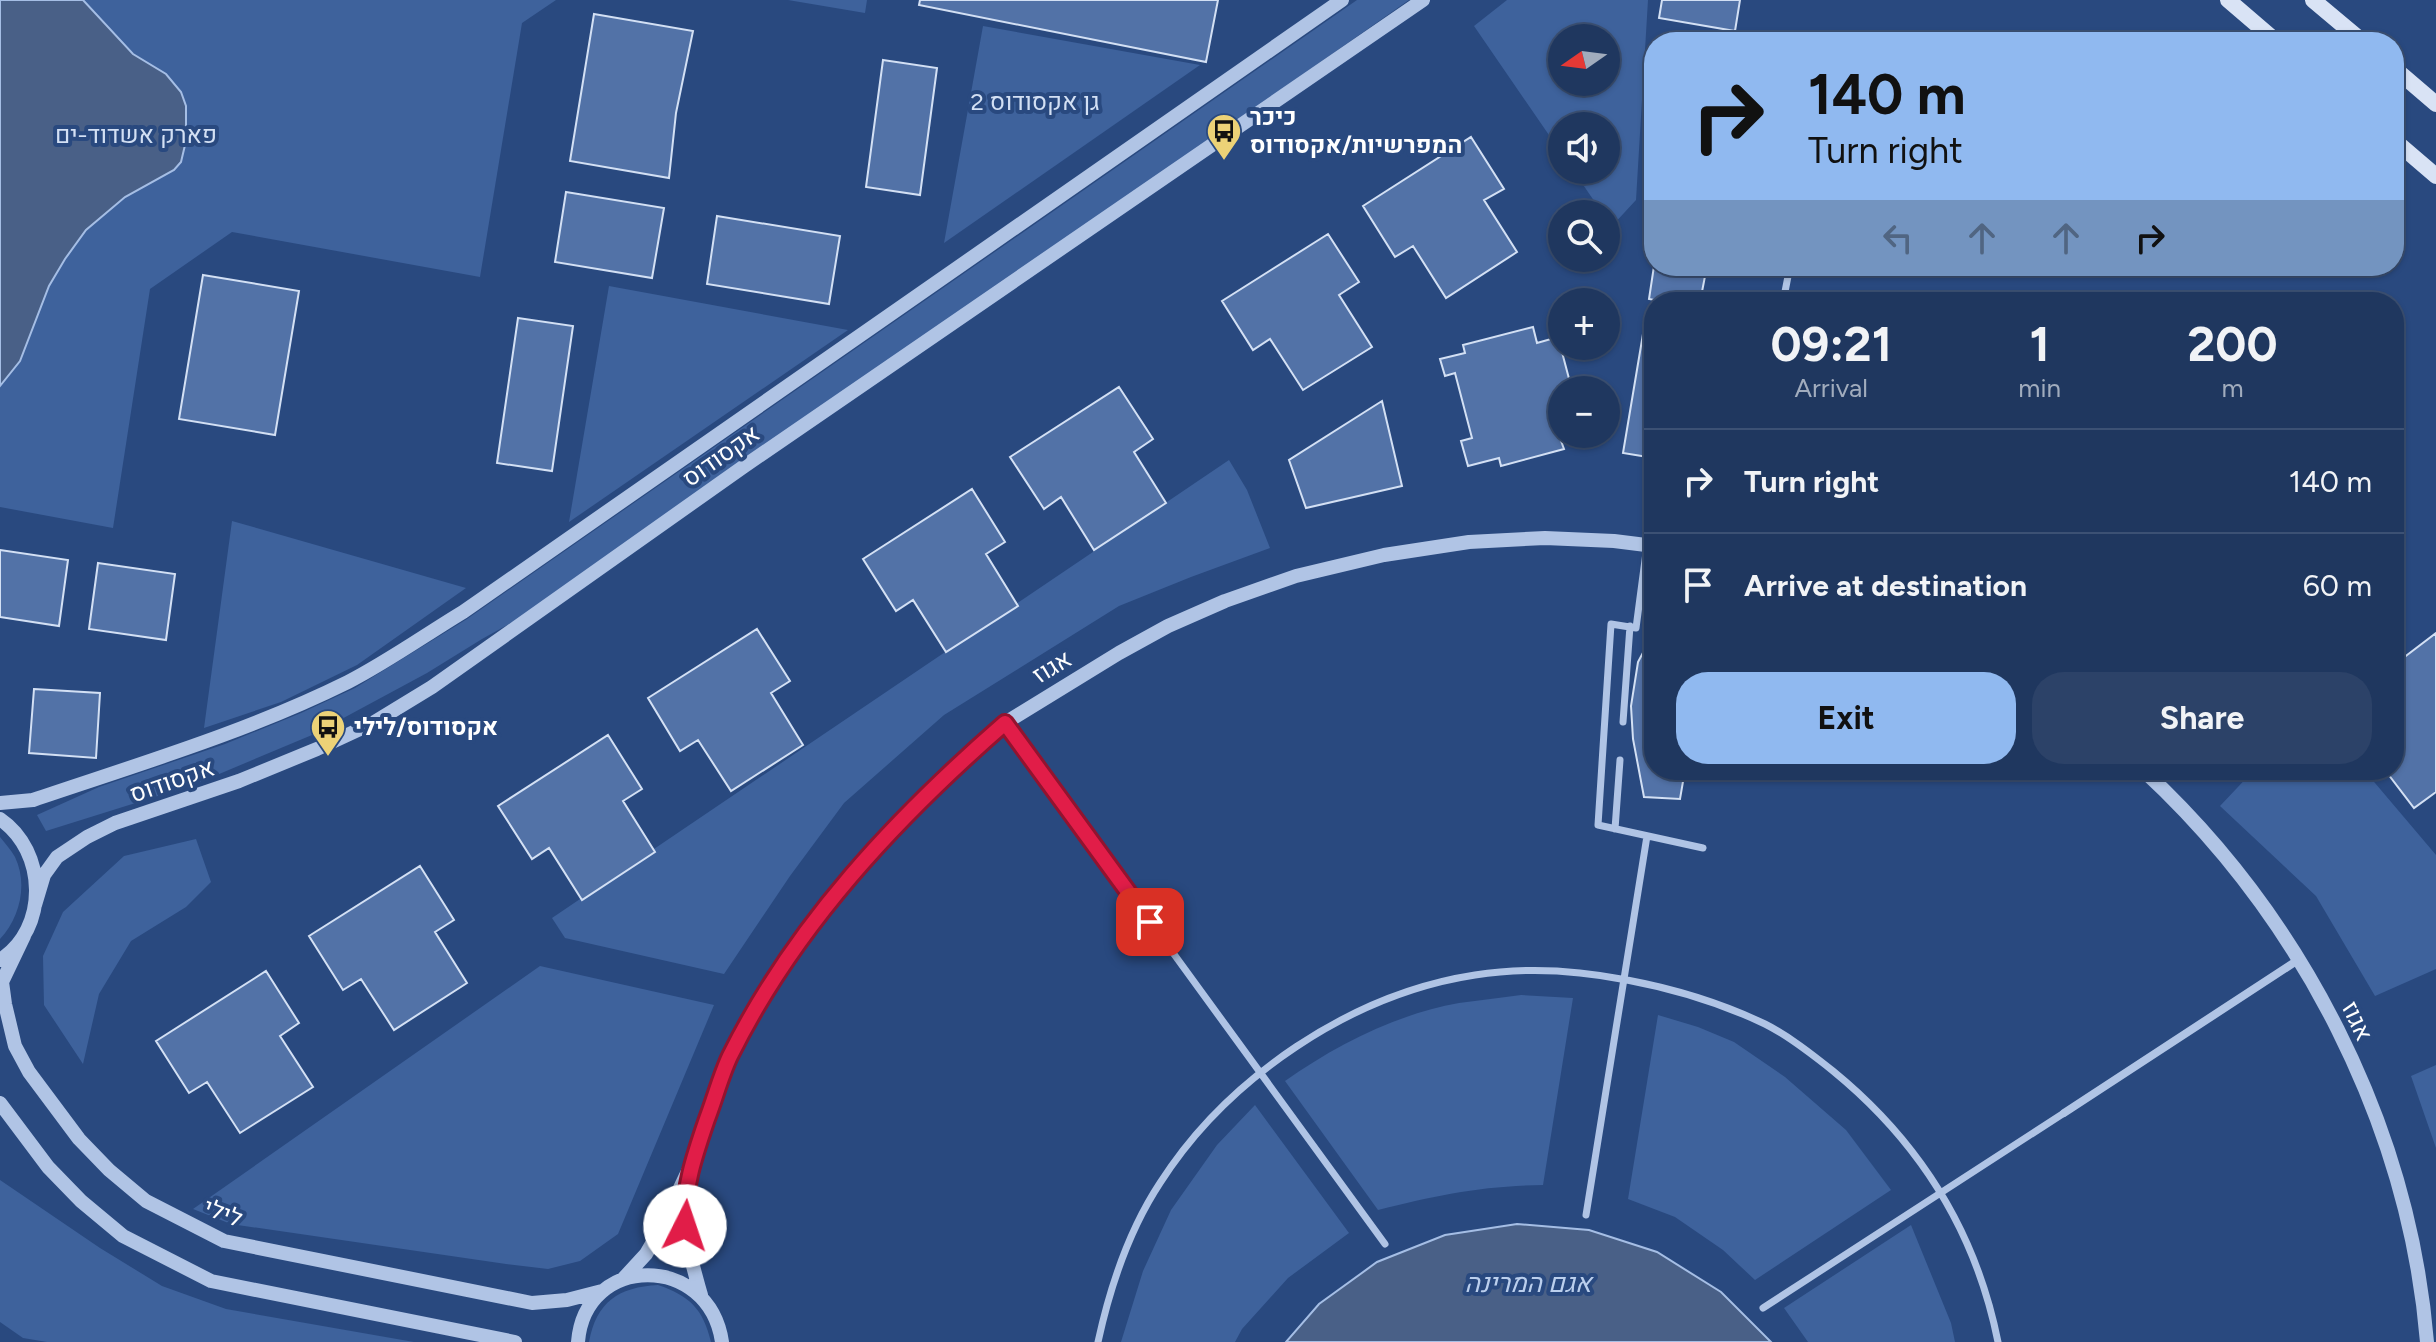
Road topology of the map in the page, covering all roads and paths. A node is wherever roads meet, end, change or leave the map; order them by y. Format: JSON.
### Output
{"nodes":[{"id":1,"x":1342,"y":0,"type":"edge"},
{"id":2,"x":1423,"y":0,"type":"edge"},
{"id":3,"x":2228,"y":0,"type":"edge"},
{"id":4,"x":2313,"y":0,"type":"edge"},
{"id":5,"x":2265,"y":32,"type":"edge"},
{"id":6,"x":2351,"y":32,"type":"edge"},
{"id":7,"x":2404,"y":77,"type":"edge"},
{"id":8,"x":2436,"y":104,"type":"edge"},
{"id":9,"x":2404,"y":149,"type":"edge"},
{"id":10,"x":2436,"y":176,"type":"edge"},
{"id":11,"x":1644,"y":545,"type":"edge"},
{"id":12,"x":1644,"y":584,"type":"edge"},
{"id":13,"x":1630,"y":626,"type":"junction"},
{"id":14,"x":1623,"y":722,"type":"dead end"},
{"id":15,"x":1005,"y":723,"type":"junction"},
{"id":16,"x":1620,"y":760,"type":"dead end"},
{"id":17,"x":2153,"y":780,"type":"edge"},
{"id":18,"x":0,"y":803,"type":"edge"},
{"id":19,"x":0,"y":819,"type":"edge"},
{"id":20,"x":1615,"y":829,"type":"junction"},
{"id":21,"x":1647,"y":836,"type":"junction"},
{"id":22,"x":1703,"y":848,"type":"dead end"},
{"id":23,"x":35,"y":905,"type":"junction"},
{"id":24,"x":24,"y":936,"type":"junction"},
{"id":25,"x":1168,"y":946,"type":"joint"},
{"id":26,"x":0,"y":960,"type":"edge"},
{"id":27,"x":2298,"y":960,"type":"junction"},
{"id":28,"x":1624,"y":979,"type":"junction"},
{"id":29,"x":1261,"y":1074,"type":"junction"},
{"id":30,"x":0,"y":1103,"type":"edge"},
{"id":31,"x":2064,"y":1113,"type":"joint"},
{"id":32,"x":691,"y":1165,"type":"junction"},
{"id":33,"x":1941,"y":1192,"type":"junction"},
{"id":34,"x":1586,"y":1215,"type":"dead end"},
{"id":35,"x":1385,"y":1244,"type":"dead end"},
{"id":36,"x":623,"y":1279,"type":"junction"},
{"id":37,"x":602,"y":1291,"type":"junction"},
{"id":38,"x":701,"y":1295,"type":"junction"},
{"id":39,"x":1763,"y":1308,"type":"dead end"},
{"id":40,"x":515,"y":1342,"type":"edge"},
{"id":41,"x":578,"y":1342,"type":"edge"},
{"id":42,"x":722,"y":1342,"type":"edge"},
{"id":43,"x":1098,"y":1342,"type":"edge"},
{"id":44,"x":1998,"y":1342,"type":"edge"},
{"id":45,"x":2427,"y":1342,"type":"edge"}],
"edges":[{"from":1,"to":18,"type":"street","name":"אקסודוס"},
{"from":2,"to":23,"type":"street","name":"אקסודוס"},
{"from":3,"to":5,"type":"main road"},
{"from":4,"to":6,"type":"main road"},
{"from":7,"to":8,"type":"main road"},
{"from":9,"to":10,"type":"main road"},
{"from":11,"to":15,"type":"street","name":"אגוז"},
{"from":12,"to":13,"type":"street"},
{"from":13,"to":14,"type":"street"},
{"from":13,"to":20,"type":"street"},
{"from":15,"to":25,"type":"street"},
{"from":15,"to":32,"type":"street","name":"אגוז"},
{"from":16,"to":20,"type":"street"},
{"from":17,"to":27,"type":"street","name":"אגוז"},
{"from":19,"to":23,"type":"street"},
{"from":20,"to":21,"type":"street"},
{"from":21,"to":22,"type":"street"},
{"from":21,"to":28,"type":"street"},
{"from":23,"to":24,"type":"street","name":"אקסודוס"},
{"from":24,"to":26,"type":"street"},
{"from":24,"to":37,"type":"street","name":"לילי"},
{"from":25,"to":29,"type":"street"},
{"from":27,"to":31,"type":"street"},
{"from":27,"to":45,"type":"street","name":"אגוז"},
{"from":28,"to":29,"type":"street"},
{"from":28,"to":33,"type":"street"},
{"from":28,"to":34,"type":"street"},
{"from":29,"to":35,"type":"street"},
{"from":29,"to":43,"type":"street"},
{"from":30,"to":40,"type":"street"},
{"from":31,"to":33,"type":"street"},
{"from":32,"to":36,"type":"street","name":"אגוז"},
{"from":32,"to":38,"type":"street","name":"אגוז"},
{"from":33,"to":39,"type":"street"},
{"from":33,"to":44,"type":"street"},
{"from":36,"to":37,"type":"street"},
{"from":36,"to":38,"type":"street"},
{"from":37,"to":41,"type":"street"},
{"from":38,"to":42,"type":"street","name":"אגוז"}]}
